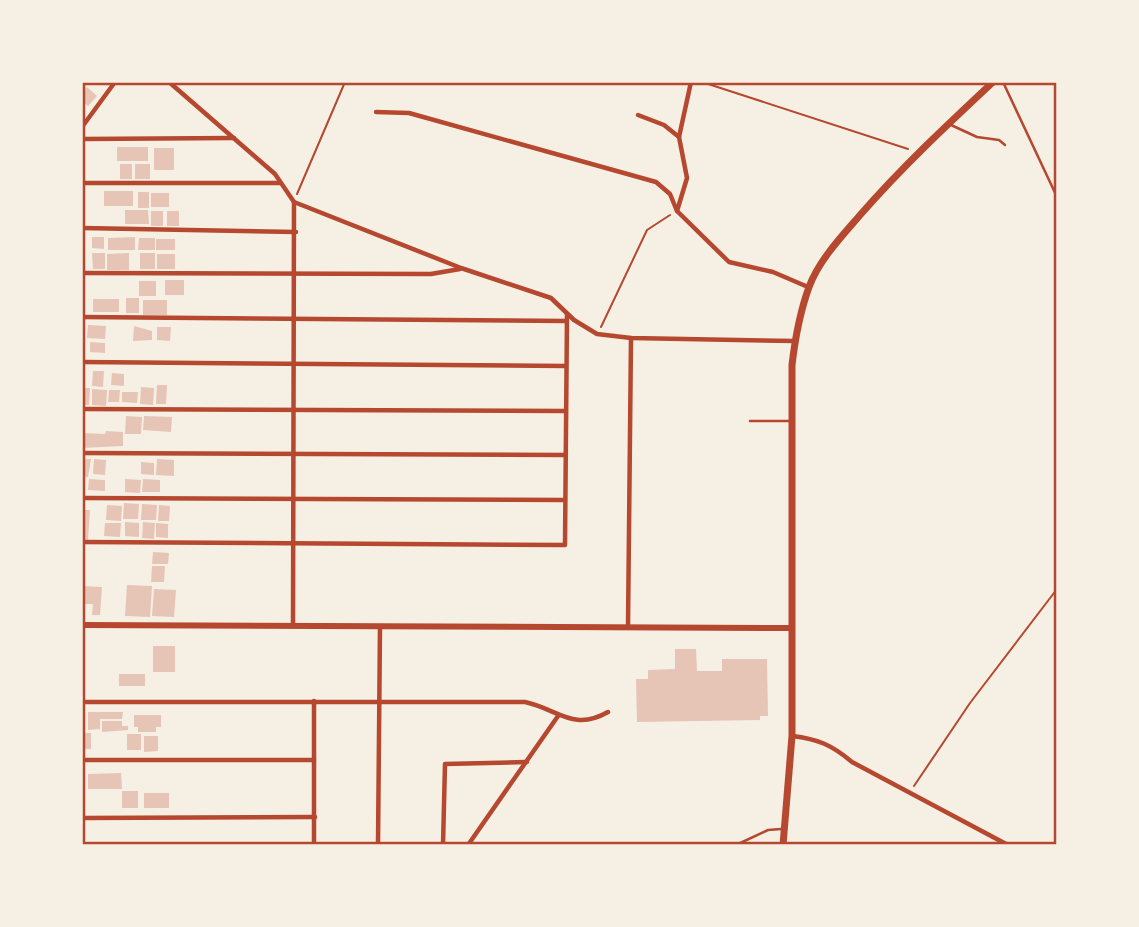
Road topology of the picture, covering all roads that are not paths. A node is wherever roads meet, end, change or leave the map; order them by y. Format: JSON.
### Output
{"nodes":[{"id":1,"x":116,"y":82,"type":"edge"},
{"id":2,"x":169,"y":82,"type":"edge"},
{"id":3,"x":691,"y":82,"type":"edge"},
{"id":4,"x":993,"y":82,"type":"edge"},
{"id":5,"x":1003,"y":82,"type":"edge"},
{"id":6,"x":376,"y":112,"type":"dead end"},
{"id":7,"x":638,"y":115,"type":"dead end"},
{"id":8,"x":948,"y":123,"type":"junction"},
{"id":9,"x":82,"y":127,"type":"edge"},
{"id":10,"x":679,"y":137,"type":"junction"},
{"id":11,"x":234,"y":138,"type":"junction"},
{"id":12,"x":82,"y":139,"type":"edge"},
{"id":13,"x":1006,"y":145,"type":"dead end"},
{"id":14,"x":82,"y":183,"type":"edge"},
{"id":15,"x":281,"y":183,"type":"junction"},
{"id":16,"x":1057,"y":197,"type":"edge"},
{"id":17,"x":294,"y":201,"type":"junction"},
{"id":18,"x":677,"y":211,"type":"junction"},
{"id":19,"x":82,"y":229,"type":"edge"},
{"id":20,"x":296,"y":232,"type":"junction"},
{"id":21,"x":461,"y":268,"type":"junction"},
{"id":22,"x":82,"y":273,"type":"edge"},
{"id":23,"x":296,"y":273,"type":"junction"},
{"id":24,"x":809,"y":288,"type":"junction"},
{"id":25,"x":567,"y":314,"type":"junction"},
{"id":26,"x":82,"y":317,"type":"edge"},
{"id":27,"x":296,"y":319,"type":"junction"},
{"id":28,"x":566,"y":321,"type":"junction"},
{"id":29,"x":631,"y":338,"type":"junction"},
{"id":30,"x":795,"y":341,"type":"junction"},
{"id":31,"x":82,"y":362,"type":"edge"},
{"id":32,"x":295,"y":362,"type":"junction"},
{"id":33,"x":566,"y":366,"type":"junction"},
{"id":34,"x":295,"y":408,"type":"junction"},
{"id":35,"x":82,"y":409,"type":"edge"},
{"id":36,"x":566,"y":411,"type":"junction"},
{"id":37,"x":750,"y":421,"type":"dead end"},
{"id":38,"x":790,"y":421,"type":"junction"},
{"id":39,"x":82,"y":453,"type":"edge"},
{"id":40,"x":295,"y":454,"type":"junction"},
{"id":41,"x":565,"y":455,"type":"junction"},
{"id":42,"x":82,"y":498,"type":"edge"},
{"id":43,"x":295,"y":500,"type":"junction"},
{"id":44,"x":565,"y":500,"type":"junction"},
{"id":45,"x":82,"y":542,"type":"edge"},
{"id":46,"x":294,"y":545,"type":"junction"},
{"id":47,"x":82,"y":625,"type":"edge"},
{"id":48,"x":293,"y":625,"type":"junction"},
{"id":49,"x":380,"y":626,"type":"junction"},
{"id":50,"x":628,"y":626,"type":"junction"},
{"id":51,"x":790,"y":628,"type":"junction"},
{"id":52,"x":314,"y":701,"type":"junction"},
{"id":53,"x":378,"y":701,"type":"junction"},
{"id":54,"x":82,"y":702,"type":"edge"},
{"id":55,"x":608,"y":712,"type":"dead end"},
{"id":56,"x":558,"y":716,"type":"junction"},
{"id":57,"x":792,"y":736,"type":"junction"},
{"id":58,"x":82,"y":760,"type":"edge"},
{"id":59,"x":314,"y":760,"type":"junction"},
{"id":60,"x":527,"y":762,"type":"junction"},
{"id":61,"x":315,"y":817,"type":"junction"},
{"id":62,"x":82,"y":818,"type":"edge"},
{"id":63,"x":786,"y":829,"type":"junction"},
{"id":64,"x":314,"y":845,"type":"edge"},
{"id":65,"x":378,"y":845,"type":"edge"},
{"id":66,"x":443,"y":845,"type":"edge"},
{"id":67,"x":468,"y":845,"type":"edge"},
{"id":68,"x":736,"y":845,"type":"edge"},
{"id":69,"x":783,"y":845,"type":"edge"},
{"id":70,"x":1008,"y":845,"type":"edge"}],
"edges":[{"from":1,"to":9,"type":"street"},
{"from":2,"to":11,"type":"street"},
{"from":3,"to":10,"type":"street"},
{"from":4,"to":8,"type":"main road"},
{"from":5,"to":16,"type":"lane"},
{"from":6,"to":18,"type":"street"},
{"from":7,"to":10,"type":"street"},
{"from":8,"to":13,"type":"lane"},
{"from":8,"to":24,"type":"main road"},
{"from":10,"to":18,"type":"street"},
{"from":11,"to":12,"type":"street"},
{"from":11,"to":15,"type":"street"},
{"from":14,"to":15,"type":"street"},
{"from":15,"to":17,"type":"street"},
{"from":17,"to":20,"type":"street"},
{"from":17,"to":21,"type":"street"},
{"from":18,"to":24,"type":"street"},
{"from":19,"to":20,"type":"street"},
{"from":20,"to":23,"type":"street"},
{"from":21,"to":23,"type":"street"},
{"from":21,"to":25,"type":"street"},
{"from":22,"to":23,"type":"street"},
{"from":23,"to":27,"type":"street"},
{"from":24,"to":30,"type":"main road"},
{"from":25,"to":28,"type":"street"},
{"from":25,"to":29,"type":"street"},
{"from":26,"to":27,"type":"street"},
{"from":27,"to":28,"type":"street"},
{"from":27,"to":32,"type":"street"},
{"from":28,"to":33,"type":"street"},
{"from":29,"to":30,"type":"street"},
{"from":29,"to":50,"type":"street"},
{"from":30,"to":38,"type":"main road"},
{"from":31,"to":32,"type":"street"},
{"from":32,"to":33,"type":"street"},
{"from":32,"to":34,"type":"street"},
{"from":33,"to":36,"type":"street"},
{"from":34,"to":35,"type":"street"},
{"from":34,"to":36,"type":"street"},
{"from":34,"to":40,"type":"street"},
{"from":36,"to":41,"type":"street"},
{"from":37,"to":38,"type":"lane"},
{"from":38,"to":51,"type":"main road"},
{"from":39,"to":40,"type":"street"},
{"from":40,"to":41,"type":"street"},
{"from":40,"to":43,"type":"street"},
{"from":41,"to":44,"type":"street"},
{"from":42,"to":43,"type":"street"},
{"from":43,"to":44,"type":"street"},
{"from":43,"to":46,"type":"street"},
{"from":44,"to":46,"type":"street"},
{"from":45,"to":46,"type":"street"},
{"from":46,"to":48,"type":"street"},
{"from":47,"to":48,"type":"street"},
{"from":48,"to":49,"type":"street"},
{"from":49,"to":50,"type":"street"},
{"from":49,"to":53,"type":"street"},
{"from":50,"to":51,"type":"street"},
{"from":51,"to":57,"type":"main road"},
{"from":52,"to":53,"type":"street"},
{"from":52,"to":54,"type":"street"},
{"from":52,"to":59,"type":"street"},
{"from":53,"to":56,"type":"street"},
{"from":53,"to":65,"type":"street"},
{"from":55,"to":56,"type":"street"},
{"from":56,"to":60,"type":"street"},
{"from":57,"to":63,"type":"main road"},
{"from":57,"to":70,"type":"street"},
{"from":58,"to":59,"type":"street"},
{"from":59,"to":61,"type":"street"},
{"from":60,"to":66,"type":"street"},
{"from":60,"to":67,"type":"street"},
{"from":61,"to":62,"type":"street"},
{"from":61,"to":64,"type":"street"},
{"from":63,"to":68,"type":"lane"},
{"from":63,"to":69,"type":"main road"}]}
